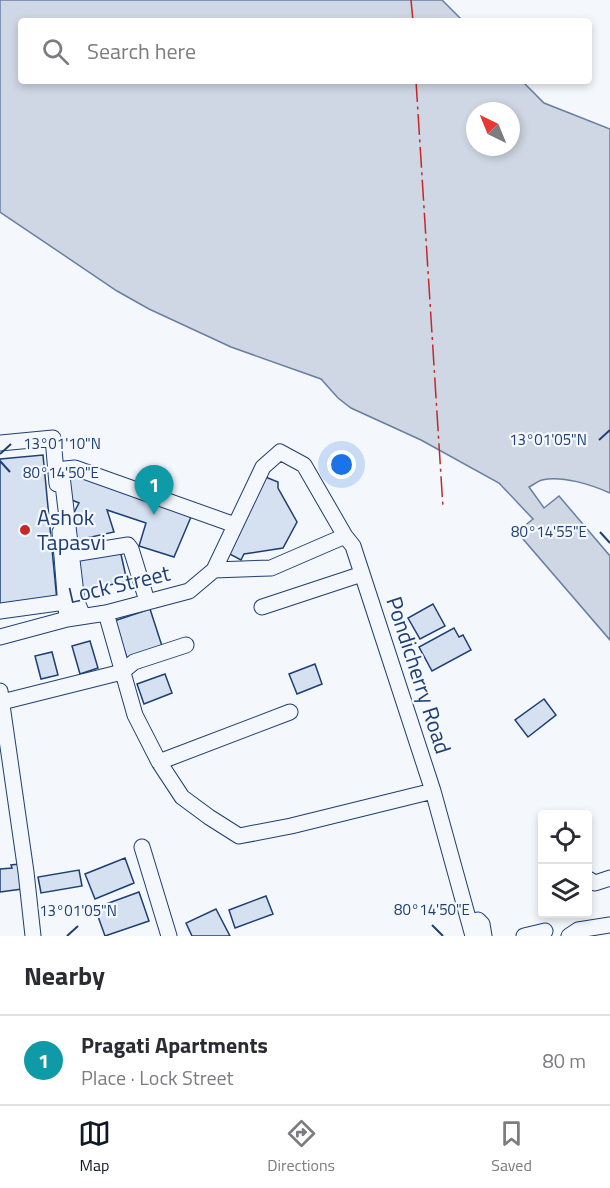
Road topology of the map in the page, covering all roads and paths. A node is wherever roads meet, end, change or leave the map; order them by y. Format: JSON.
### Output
{"nodes":[{"id":1,"x":0,"y":443,"type":"edge"},
{"id":2,"x":280,"y":452,"type":"joint"},
{"id":3,"x":235,"y":525,"type":"junction"},
{"id":4,"x":345,"y":536,"type":"junction"},
{"id":5,"x":73,"y":554,"type":"junction"},
{"id":6,"x":214,"y":570,"type":"junction"},
{"id":7,"x":362,"y":574,"type":"junction"},
{"id":8,"x":147,"y":601,"type":"junction"},
{"id":9,"x":65,"y":602,"type":"junction"},
{"id":10,"x":262,"y":607,"type":"dead end"},
{"id":11,"x":0,"y":611,"type":"edge"},
{"id":12,"x":105,"y":612,"type":"junction"},
{"id":13,"x":82,"y":616,"type":"junction"},
{"id":14,"x":67,"y":619,"type":"junction"},
{"id":15,"x":0,"y":637,"type":"edge"},
{"id":16,"x":186,"y":645,"type":"dead end"},
{"id":17,"x":122,"y":672,"type":"junction"},
{"id":18,"x":1,"y":696,"type":"edge"},
{"id":19,"x":290,"y":712,"type":"dead end"},
{"id":20,"x":159,"y":762,"type":"junction"},
{"id":21,"x":434,"y":791,"type":"junction"},
{"id":22,"x":142,"y":847,"type":"dead end"},
{"id":23,"x":610,"y":878,"type":"edge"},
{"id":24,"x":592,"y":881,"type":"edge"},
{"id":25,"x":610,"y":925,"type":"edge"},
{"id":26,"x":471,"y":929,"type":"edge"},
{"id":27,"x":545,"y":931,"type":"dead end"},
{"id":28,"x":33,"y":936,"type":"edge"},
{"id":29,"x":169,"y":936,"type":"edge"},
{"id":30,"x":484,"y":936,"type":"edge"},
{"id":31,"x":524,"y":936,"type":"edge"},
{"id":32,"x":569,"y":936,"type":"edge"}],
"edges":[{"from":1,"to":9,"type":"street"},
{"from":2,"to":3,"type":"street","name":"Lock Street"},
{"from":2,"to":4,"type":"street","name":"Pondicherry Road"},
{"from":3,"to":5,"type":"street"},
{"from":3,"to":6,"type":"street","name":"Lock Street"},
{"from":4,"to":6,"type":"street"},
{"from":4,"to":7,"type":"street","name":"Pondicherry Road"},
{"from":5,"to":8,"type":"street"},
{"from":5,"to":13,"type":"street"},
{"from":6,"to":8,"type":"street","name":"Lock Street"},
{"from":7,"to":10,"type":"street"},
{"from":7,"to":21,"type":"street","name":"Pondicherry Road"},
{"from":8,"to":12,"type":"street","name":"Lock Street"},
{"from":9,"to":11,"type":"street"},
{"from":9,"to":14,"type":"street"},
{"from":12,"to":13,"type":"street","name":"Lock Street"},
{"from":12,"to":17,"type":"street"},
{"from":13,"to":14,"type":"street","name":"Lock Street"},
{"from":14,"to":15,"type":"street","name":"Lock Street"},
{"from":16,"to":17,"type":"street"},
{"from":17,"to":18,"type":"street"},
{"from":17,"to":20,"type":"street"},
{"from":18,"to":28,"type":"street"},
{"from":19,"to":20,"type":"street"},
{"from":20,"to":21,"type":"street"},
{"from":21,"to":26,"type":"street","name":"Pondicherry Road"},
{"from":22,"to":29,"type":"street"},
{"from":23,"to":24,"type":"street"},
{"from":25,"to":32,"type":"street"},
{"from":26,"to":30,"type":"street"},
{"from":27,"to":31,"type":"street"}]}
